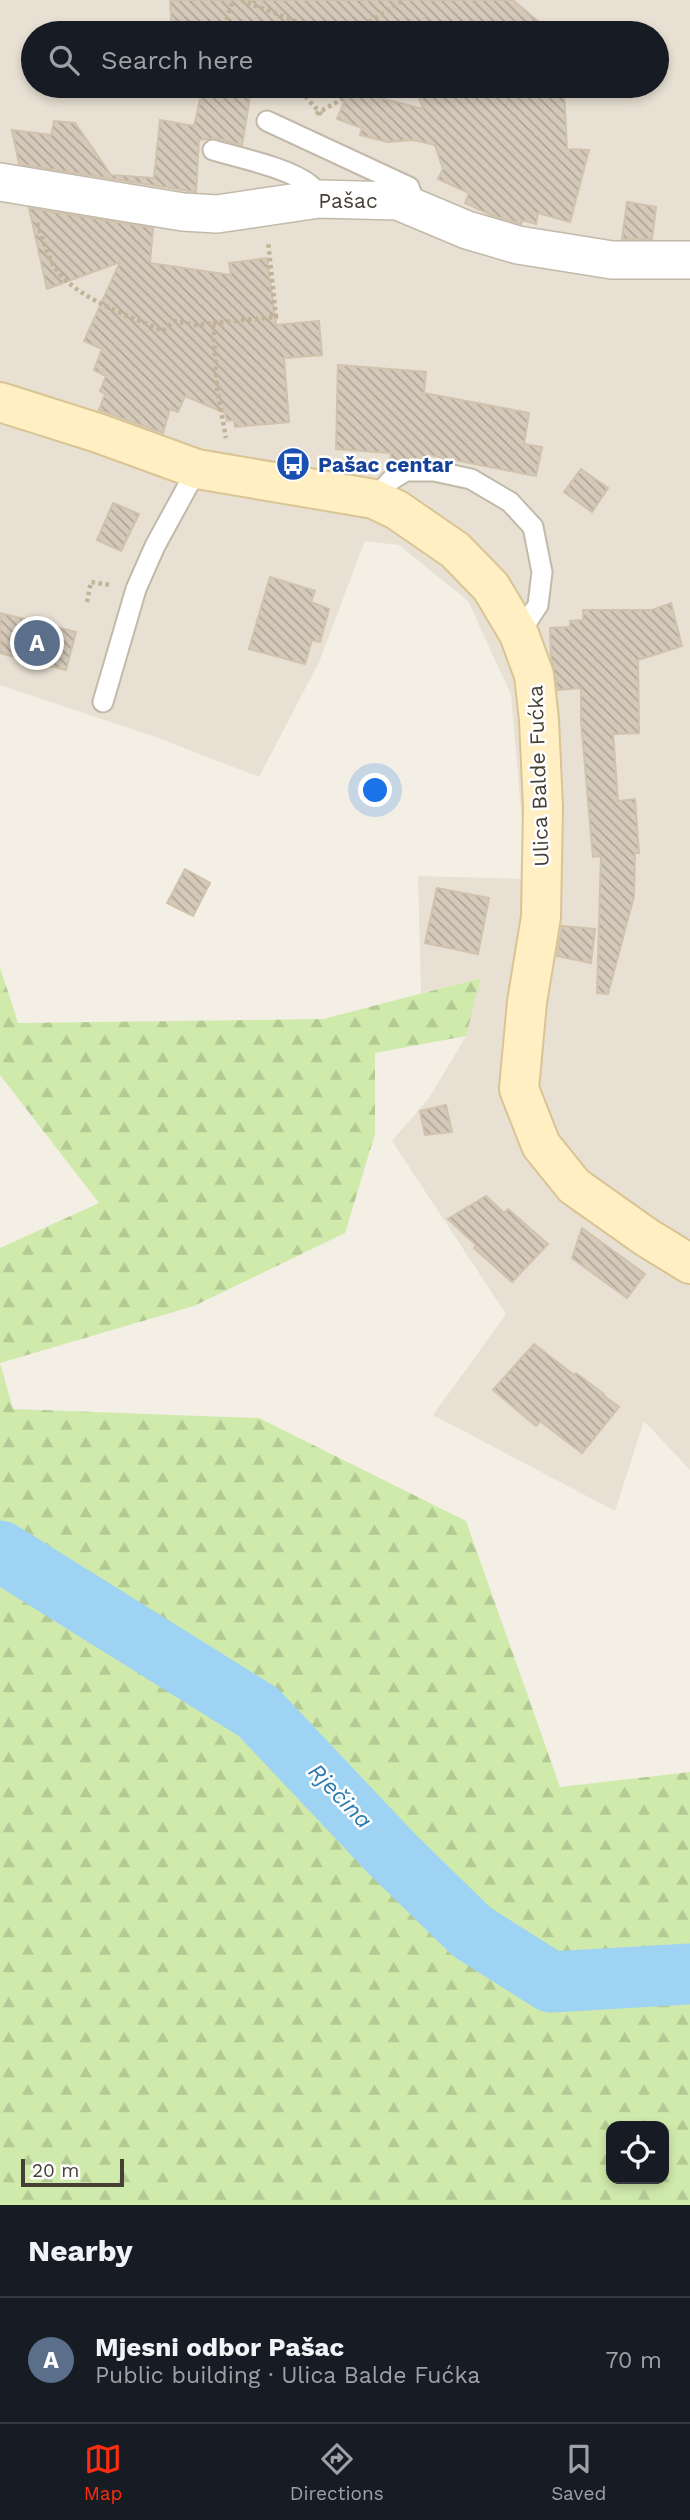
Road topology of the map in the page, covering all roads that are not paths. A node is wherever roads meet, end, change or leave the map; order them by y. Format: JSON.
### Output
{"nodes":[{"id":1,"x":267,"y":121,"type":"dead end"},
{"id":2,"x":213,"y":150,"type":"dead end"},
{"id":3,"x":12,"y":184,"type":"edge"},
{"id":4,"x":319,"y":199,"type":"junction"},
{"id":5,"x":417,"y":207,"type":"junction"},
{"id":6,"x":690,"y":260,"type":"edge"},
{"id":7,"x":0,"y":402,"type":"edge"},
{"id":8,"x":197,"y":469,"type":"junction"},
{"id":9,"x":374,"y":499,"type":"junction"},
{"id":10,"x":519,"y":634,"type":"junction"},
{"id":11,"x":103,"y":702,"type":"dead end"},
{"id":12,"x":690,"y":1264,"type":"edge"}],
"edges":[{"from":1,"to":5,"type":"lane"},
{"from":2,"to":4,"type":"lane"},
{"from":3,"to":4,"type":"street","name":"Pašac"},
{"from":4,"to":5,"type":"street","name":"Pašac"},
{"from":5,"to":6,"type":"street","name":"Pašac"},
{"from":7,"to":8,"type":"main road","name":"Ulica Balde Fućka"},
{"from":8,"to":9,"type":"main road","name":"Ulica Balde Fućka"},
{"from":8,"to":11,"type":"lane"},
{"from":9,"to":10,"type":"main road","name":"Ulica Balde Fućka"},
{"from":9,"to":10,"type":"lane"},
{"from":10,"to":12,"type":"main road","name":"Ulica Balde Fućka"}]}
